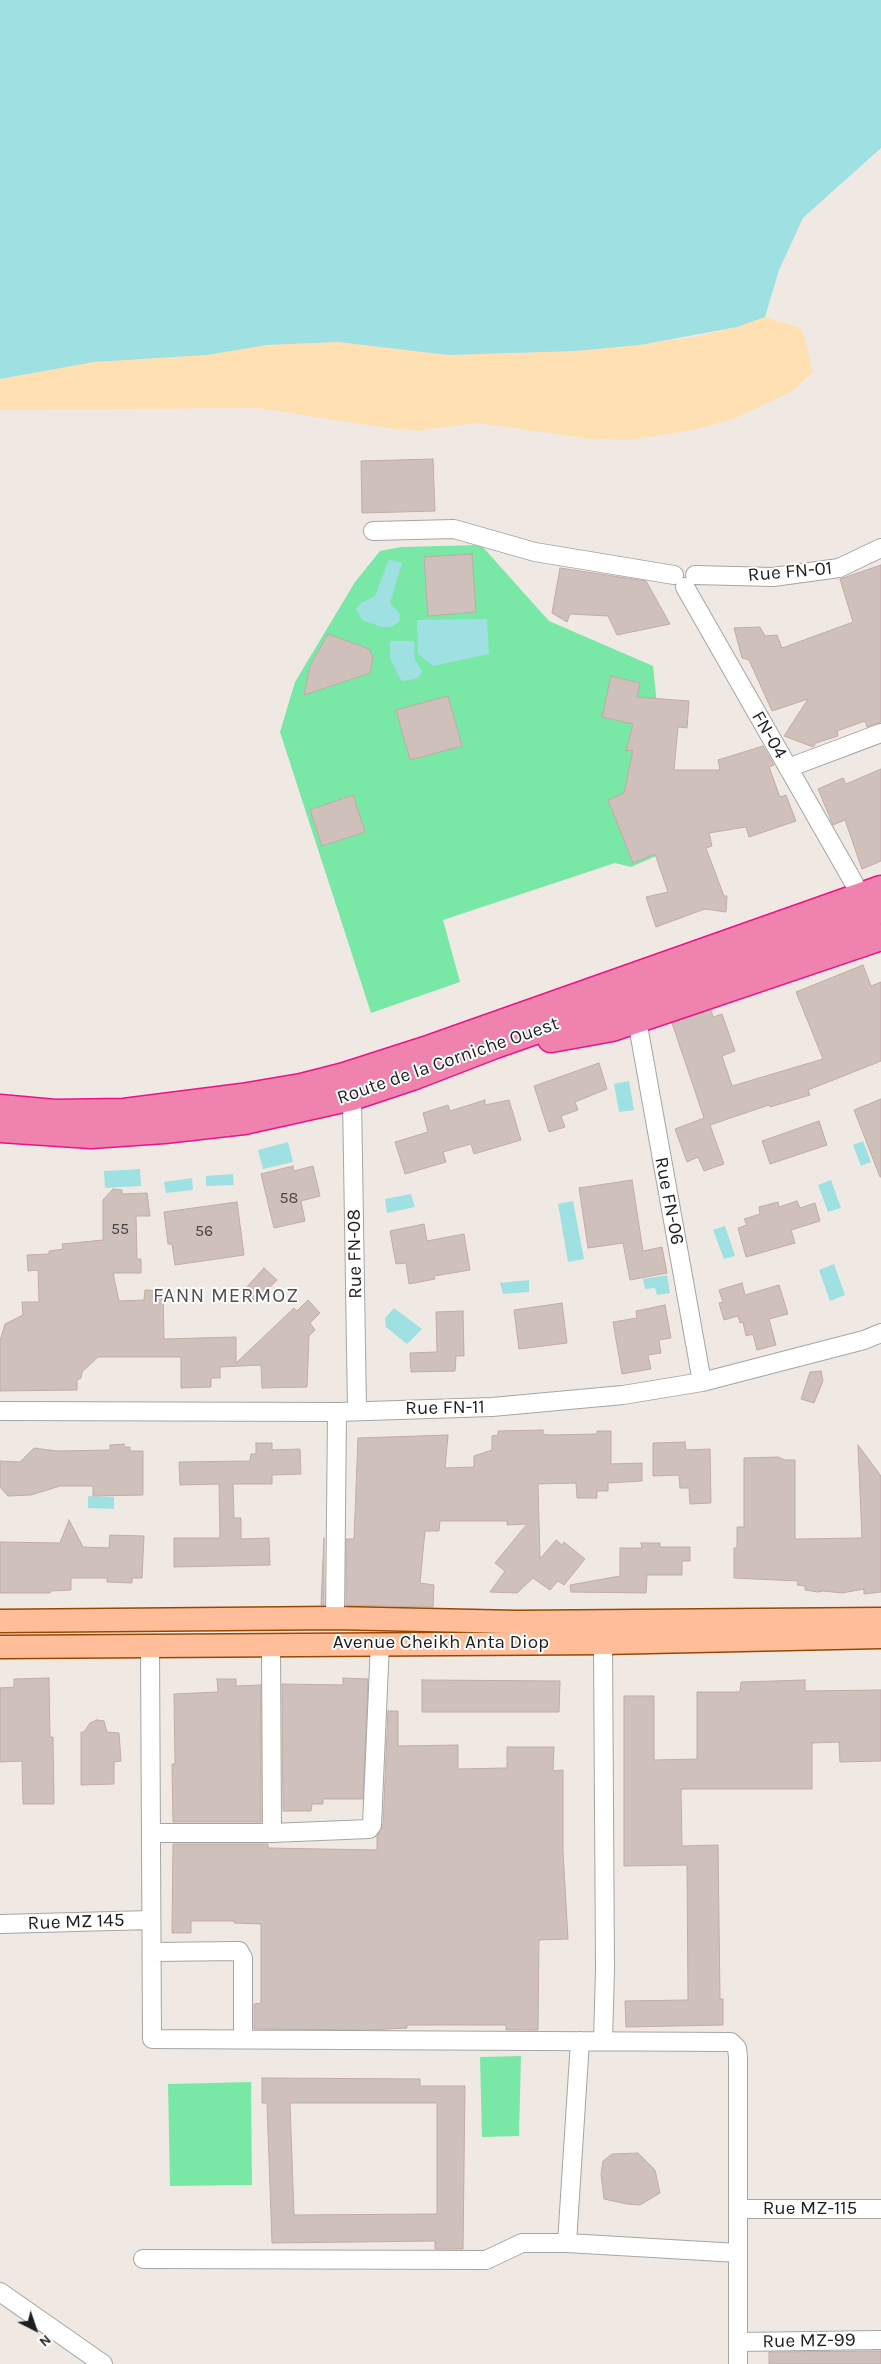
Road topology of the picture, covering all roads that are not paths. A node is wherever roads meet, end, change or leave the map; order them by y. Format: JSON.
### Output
{"nodes":[{"id":1,"x":373,"y":531,"type":"dead end"},
{"id":2,"x":881,"y":548,"type":"edge"},
{"id":3,"x":684,"y":579,"type":"junction"},
{"id":4,"x":881,"y":734,"type":"edge"},
{"id":5,"x":788,"y":768,"type":"junction"},
{"id":6,"x":881,"y":873,"type":"edge"},
{"id":7,"x":854,"y":884,"type":"junction"},
{"id":8,"x":881,"y":889,"type":"edge"},
{"id":9,"x":881,"y":910,"type":"edge"},
{"id":10,"x":881,"y":937,"type":"edge"},
{"id":11,"x":637,"y":1020,"type":"junction"},
{"id":12,"x":495,"y":1045,"type":"junction"},
{"id":13,"x":399,"y":1059,"type":"junction"},
{"id":14,"x":352,"y":1097,"type":"junction"},
{"id":15,"x":0,"y":1108,"type":"edge"},
{"id":16,"x":0,"y":1129,"type":"edge"},
{"id":17,"x":881,"y":1333,"type":"edge"},
{"id":18,"x":702,"y":1382,"type":"junction"},
{"id":19,"x":357,"y":1410,"type":"junction"},
{"id":20,"x":0,"y":1412,"type":"edge"},
{"id":21,"x":337,"y":1412,"type":"junction"},
{"id":22,"x":335,"y":1618,"type":"junction"},
{"id":23,"x":881,"y":1619,"type":"edge"},
{"id":24,"x":0,"y":1621,"type":"edge"},
{"id":25,"x":881,"y":1637,"type":"edge"},
{"id":26,"x":602,"y":1642,"type":"junction"},
{"id":27,"x":380,"y":1643,"type":"junction"},
{"id":28,"x":271,"y":1645,"type":"junction"},
{"id":29,"x":0,"y":1647,"type":"edge"},
{"id":30,"x":150,"y":1647,"type":"junction"},
{"id":31,"x":272,"y":1833,"type":"junction"},
{"id":32,"x":150,"y":1834,"type":"junction"},
{"id":33,"x":151,"y":1920,"type":"junction"},
{"id":34,"x":0,"y":1924,"type":"edge"},
{"id":35,"x":152,"y":1952,"type":"junction"},
{"id":36,"x":243,"y":2039,"type":"junction"},
{"id":37,"x":580,"y":2041,"type":"junction"},
{"id":38,"x":603,"y":2041,"type":"junction"},
{"id":39,"x":739,"y":2209,"type":"junction"},
{"id":40,"x":881,"y":2209,"type":"edge"},
{"id":41,"x":567,"y":2243,"type":"junction"},
{"id":42,"x":738,"y":2253,"type":"junction"},
{"id":43,"x":144,"y":2260,"type":"dead end"},
{"id":44,"x":0,"y":2292,"type":"edge"},
{"id":45,"x":881,"y":2340,"type":"edge"},
{"id":46,"x":738,"y":2342,"type":"junction"},
{"id":47,"x":103,"y":2364,"type":"edge"},
{"id":48,"x":738,"y":2364,"type":"edge"}],
"edges":[{"from":1,"to":3,"type":"street","name":"Rue FN-01"},
{"from":2,"to":3,"type":"street","name":"Rue FN-01"},
{"from":3,"to":5,"type":"street","name":"FN-04"},
{"from":4,"to":5,"type":"street"},
{"from":5,"to":7,"type":"street","name":"FN-04"},
{"from":6,"to":7,"type":"highway"},
{"from":7,"to":13,"type":"highway"},
{"from":8,"to":13,"type":"highway","name":"Route de la Corniche Ouest"},
{"from":9,"to":12,"type":"highway","name":"Route de la Corniche Ouest"},
{"from":10,"to":11,"type":"highway"},
{"from":11,"to":12,"type":"highway"},
{"from":11,"to":18,"type":"street","name":"Rue FN-06"},
{"from":12,"to":14,"type":"highway","name":"Route de la Corniche Ouest"},
{"from":13,"to":15,"type":"highway","name":"Route de la Corniche Ouest"},
{"from":14,"to":16,"type":"highway","name":"Route de la Corniche Ouest"},
{"from":14,"to":19,"type":"street","name":"Rue FN-08"},
{"from":17,"to":18,"type":"street","name":"Rue FN-11"},
{"from":18,"to":19,"type":"street","name":"Rue FN-11"},
{"from":19,"to":21,"type":"street","name":"Rue FN-11"},
{"from":20,"to":21,"type":"street","name":"Rue FN-11"},
{"from":21,"to":22,"type":"street"},
{"from":22,"to":23,"type":"main road","name":"Avenue Cheikh Anta Diop"},
{"from":22,"to":24,"type":"main road","name":"Avenue Cheikh Anta Diop"},
{"from":25,"to":26,"type":"main road","name":"Avenue Cheikh Anta Diop"},
{"from":26,"to":27,"type":"main road","name":"Avenue Cheikh Anta Diop"},
{"from":26,"to":38,"type":"street"},
{"from":27,"to":28,"type":"main road","name":"Avenue Cheikh Anta Diop"},
{"from":27,"to":31,"type":"street"},
{"from":28,"to":30,"type":"main road","name":"Avenue Cheikh Anta Diop"},
{"from":28,"to":31,"type":"street"},
{"from":29,"to":30,"type":"main road","name":"Avenue Cheikh Anta Diop"},
{"from":30,"to":32,"type":"street"},
{"from":31,"to":32,"type":"street"},
{"from":32,"to":33,"type":"street"},
{"from":33,"to":34,"type":"street","name":"Rue MZ 145"},
{"from":33,"to":35,"type":"street"},
{"from":35,"to":36,"type":"street"},
{"from":35,"to":36,"type":"street"},
{"from":36,"to":37,"type":"street"},
{"from":37,"to":38,"type":"street"},
{"from":37,"to":41,"type":"street"},
{"from":38,"to":39,"type":"street"},
{"from":39,"to":40,"type":"street","name":"Rue MZ-115"},
{"from":39,"to":42,"type":"street"},
{"from":41,"to":42,"type":"street"},
{"from":41,"to":43,"type":"street"},
{"from":42,"to":46,"type":"street"},
{"from":44,"to":47,"type":"street"},
{"from":45,"to":46,"type":"street","name":"Rue MZ-99"},
{"from":46,"to":48,"type":"street"}]}
